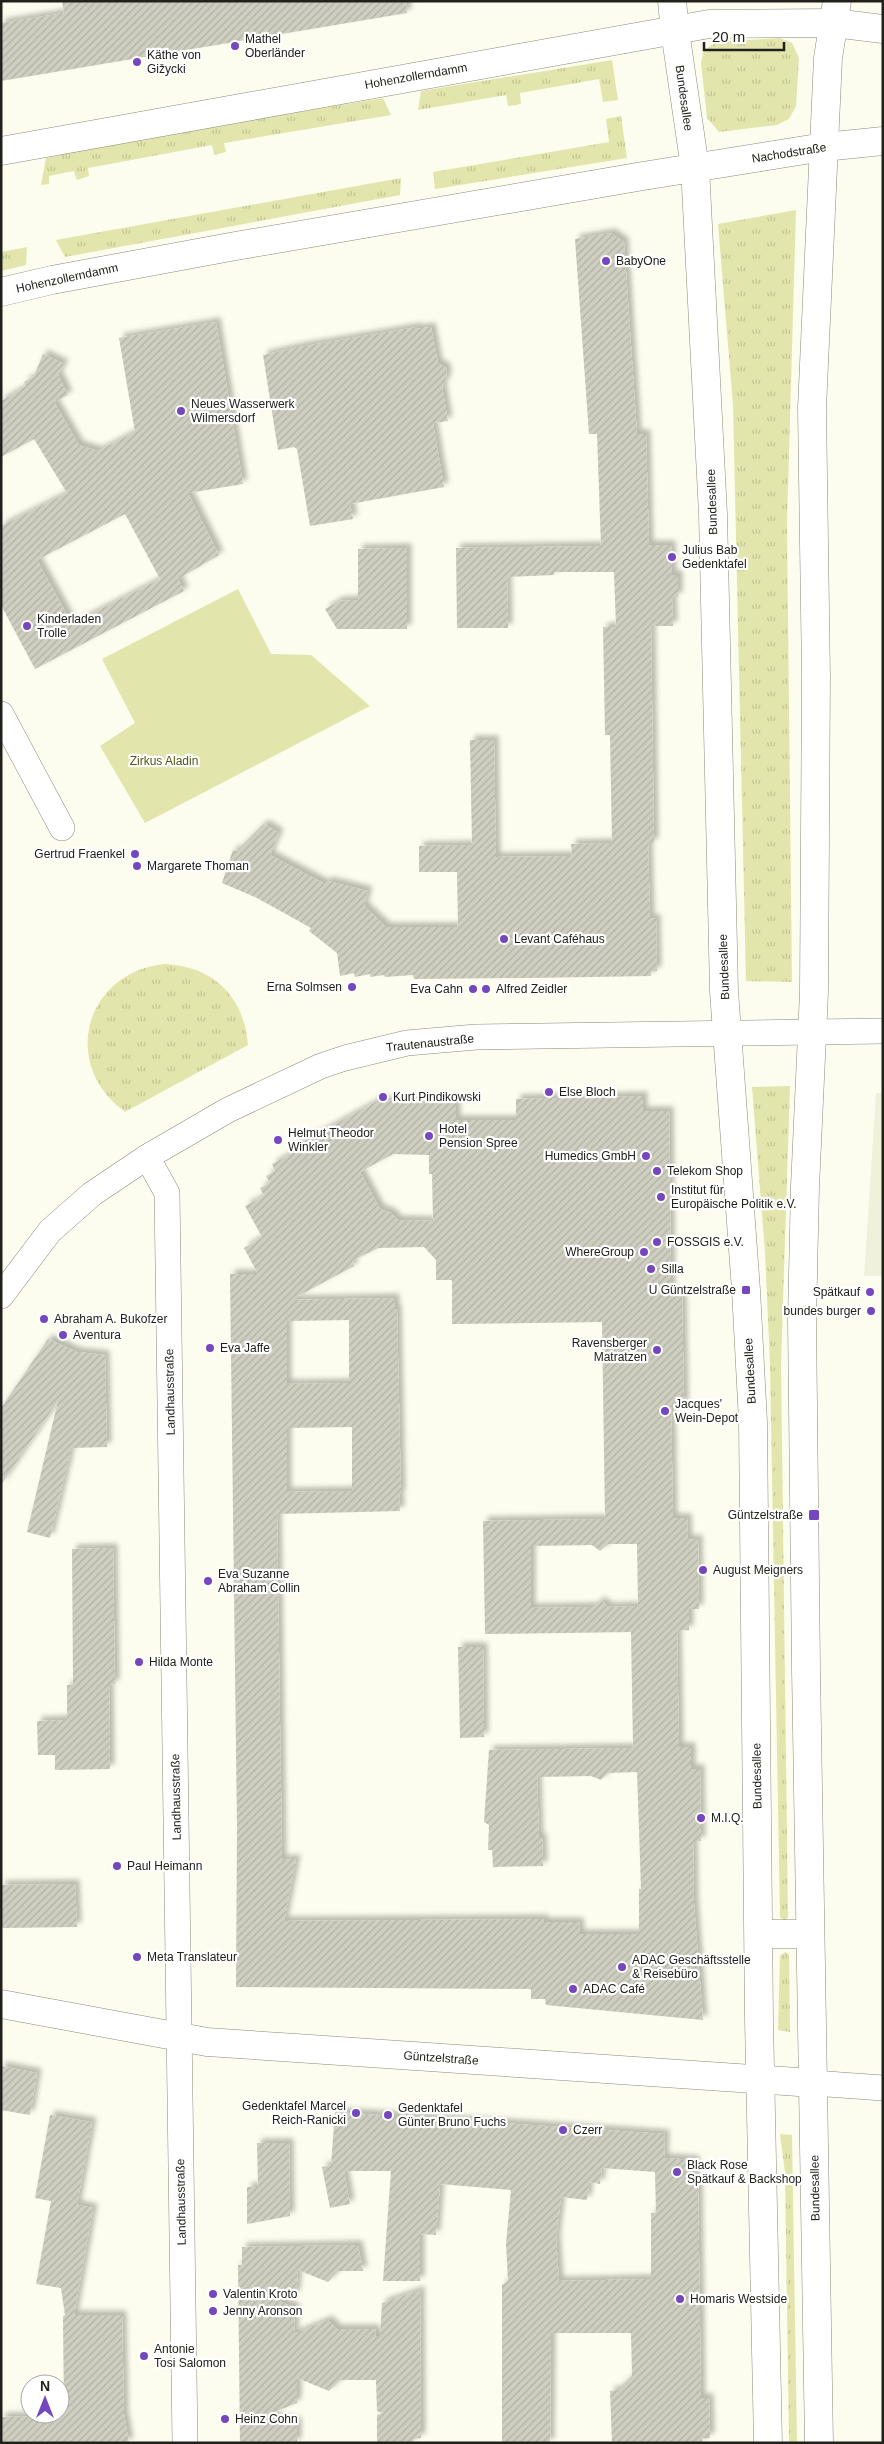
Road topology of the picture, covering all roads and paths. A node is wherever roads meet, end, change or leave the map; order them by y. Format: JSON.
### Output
{"nodes":[{"id":1,"x":672,"y":1,"type":"edge"},
{"id":2,"x":835,"y":12,"type":"edge"},
{"id":3,"x":883,"y":29,"type":"edge"},
{"id":4,"x":675,"y":31,"type":"junction"},
{"id":5,"x":883,"y":141,"type":"edge"},
{"id":6,"x":824,"y":147,"type":"junction"},
{"id":7,"x":1,"y":151,"type":"edge"},
{"id":8,"x":695,"y":168,"type":"junction"},
{"id":9,"x":1,"y":292,"type":"edge"},
{"id":10,"x":1,"y":714,"type":"edge"},
{"id":11,"x":62,"y":828,"type":"dead end"},
{"id":12,"x":883,"y":1031,"type":"edge"},
{"id":13,"x":813,"y":1032,"type":"junction"},
{"id":14,"x":727,"y":1034,"type":"junction"},
{"id":15,"x":147,"y":1157,"type":"junction"},
{"id":16,"x":1,"y":1296,"type":"edge"},
{"id":17,"x":759,"y":1934,"type":"junction"},
{"id":18,"x":810,"y":1934,"type":"junction"},
{"id":19,"x":1,"y":2004,"type":"edge"},
{"id":20,"x":179,"y":2036,"type":"junction"},
{"id":21,"x":760,"y":2080,"type":"junction"},
{"id":22,"x":813,"y":2083,"type":"junction"},
{"id":23,"x":883,"y":2088,"type":"edge"},
{"id":24,"x":185,"y":2443,"type":"edge"},
{"id":25,"x":768,"y":2443,"type":"edge"},
{"id":26,"x":820,"y":2443,"type":"edge"}],
"edges":[{"from":1,"to":4,"type":"main road","name":"Bundesallee"},
{"from":2,"to":3,"type":"main road"},
{"from":2,"to":4,"type":"main road","name":"Hohenzollerndamm"},
{"from":2,"to":6,"type":"main road","name":"Bundesallee"},
{"from":4,"to":7,"type":"main road","name":"Hohenzollerndamm"},
{"from":4,"to":8,"type":"main road","name":"Bundesallee"},
{"from":5,"to":6,"type":"main road","name":"Nachodstraße"},
{"from":6,"to":8,"type":"main road","name":"Nachodstraße"},
{"from":6,"to":13,"type":"main road","name":"Bundesallee"},
{"from":8,"to":9,"type":"main road","name":"Hohenzollerndamm"},
{"from":8,"to":14,"type":"main road","name":"Bundesallee"},
{"from":10,"to":11,"type":"street"},
{"from":12,"to":13,"type":"street","name":"Trautenaustraße"},
{"from":13,"to":14,"type":"street","name":"Trautenaustraße"},
{"from":13,"to":18,"type":"main road","name":"Bundesallee"},
{"from":14,"to":15,"type":"street","name":"Trautenaustraße"},
{"from":14,"to":17,"type":"main road","name":"Bundesallee"},
{"from":15,"to":16,"type":"street","name":"Trautenaustraße"},
{"from":15,"to":20,"type":"street","name":"Landhausstraße"},
{"from":17,"to":18,"type":"main road"},
{"from":17,"to":21,"type":"main road","name":"Bundesallee"},
{"from":18,"to":22,"type":"main road","name":"Bundesallee"},
{"from":19,"to":20,"type":"main road","name":"Güntzelstraße"},
{"from":20,"to":21,"type":"main road","name":"Güntzelstraße"},
{"from":20,"to":24,"type":"street","name":"Landhausstraße"},
{"from":21,"to":22,"type":"main road","name":"Güntzelstraße"},
{"from":21,"to":25,"type":"main road","name":"Bundesallee"},
{"from":22,"to":23,"type":"street","name":"Güntzelstraße"},
{"from":22,"to":26,"type":"main road","name":"Bundesallee"}]}
